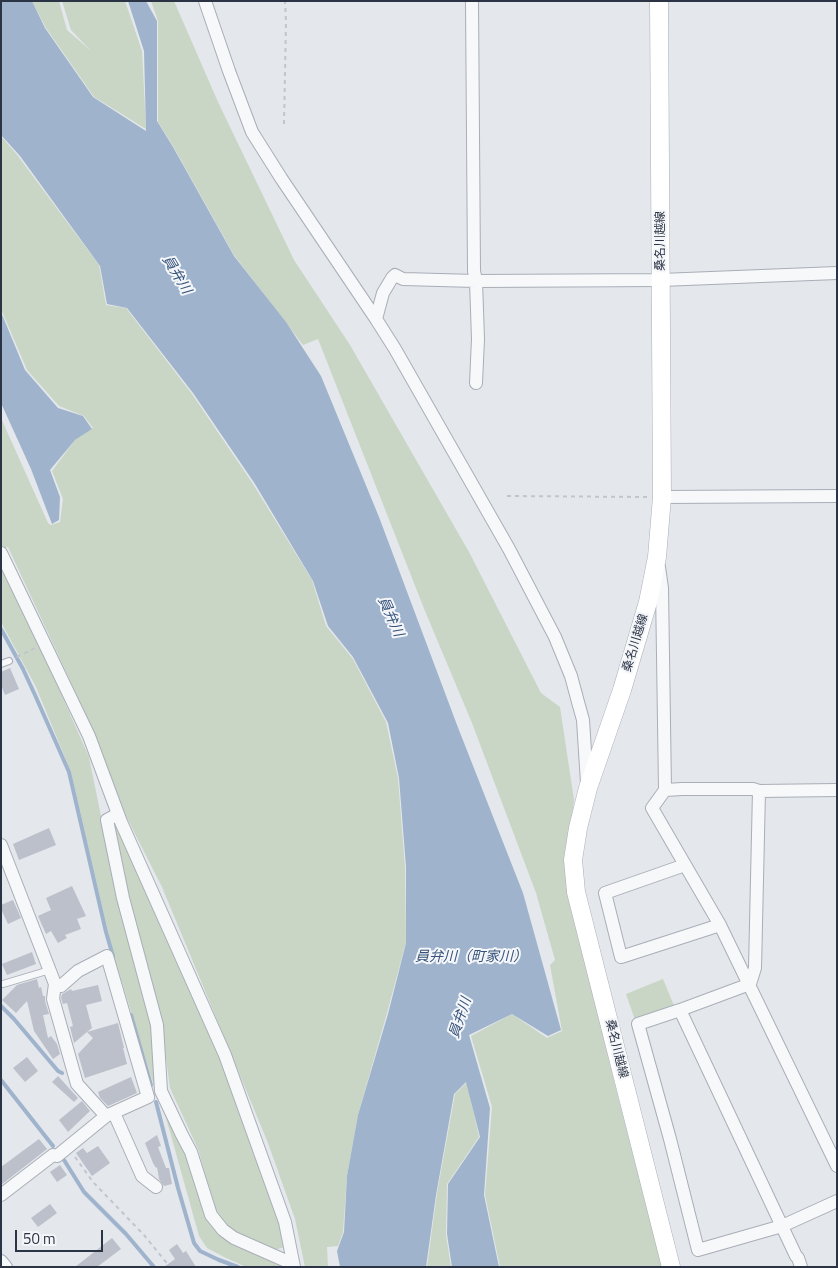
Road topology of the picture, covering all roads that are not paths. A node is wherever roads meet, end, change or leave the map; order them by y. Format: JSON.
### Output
{"nodes":[{"id":1,"x":205,"y":1,"type":"edge"},
{"id":2,"x":472,"y":1,"type":"edge"},
{"id":3,"x":659,"y":1,"type":"edge"},
{"id":4,"x":837,"y":273,"type":"edge"},
{"id":5,"x":476,"y":280,"type":"junction"},
{"id":6,"x":661,"y":280,"type":"junction"},
{"id":7,"x":376,"y":319,"type":"junction"},
{"id":8,"x":476,"y":383,"type":"dead end"},
{"id":9,"x":837,"y":496,"type":"edge"},
{"id":10,"x":662,"y":497,"type":"junction"},
{"id":11,"x":1,"y":553,"type":"edge"},
{"id":12,"x":657,"y":557,"type":"junction"},
{"id":13,"x":6,"y":573,"type":"edge"},
{"id":14,"x":9,"y":660,"type":"dead end"},
{"id":15,"x":1,"y":664,"type":"edge"},
{"id":16,"x":588,"y":788,"type":"junction"},
{"id":17,"x":666,"y":790,"type":"junction"},
{"id":18,"x":837,"y":790,"type":"edge"},
{"id":19,"x":758,"y":791,"type":"junction"},
{"id":20,"x":118,"y":814,"type":"junction"},
{"id":21,"x":1,"y":845,"type":"edge"},
{"id":22,"x":685,"y":865,"type":"junction"},
{"id":23,"x":720,"y":924,"type":"junction"},
{"id":24,"x":50,"y":970,"type":"junction"},
{"id":25,"x":3,"y":984,"type":"dead end"},
{"id":26,"x":55,"y":984,"type":"junction"},
{"id":27,"x":750,"y":984,"type":"junction"},
{"id":28,"x":680,"y":1010,"type":"junction"},
{"id":29,"x":161,"y":1091,"type":"junction"},
{"id":30,"x":148,"y":1097,"type":"junction"},
{"id":31,"x":110,"y":1115,"type":"junction"},
{"id":32,"x":837,"y":1166,"type":"edge"},
{"id":33,"x":156,"y":1187,"type":"dead end"},
{"id":34,"x":1,"y":1195,"type":"edge"},
{"id":35,"x":837,"y":1201,"type":"edge"},
{"id":36,"x":782,"y":1226,"type":"junction"},
{"id":37,"x":1,"y":1261,"type":"edge"},
{"id":38,"x":294,"y":1265,"type":"edge"},
{"id":39,"x":6,"y":1267,"type":"edge"},
{"id":40,"x":671,"y":1267,"type":"edge"},
{"id":41,"x":801,"y":1267,"type":"edge"}],
"edges":[{"from":1,"to":7,"type":"street"},
{"from":2,"to":5,"type":"street"},
{"from":3,"to":6,"type":"main road","name":"桑名川越線"},
{"from":4,"to":6,"type":"street"},
{"from":5,"to":6,"type":"street"},
{"from":5,"to":7,"type":"street"},
{"from":5,"to":8,"type":"street"},
{"from":6,"to":10,"type":"main road","name":"桑名川越線"},
{"from":7,"to":16,"type":"street"},
{"from":9,"to":10,"type":"street"},
{"from":10,"to":12,"type":"main road","name":"桑名川越線"},
{"from":11,"to":13,"type":"street"},
{"from":12,"to":16,"type":"main road","name":"桑名川越線"},
{"from":12,"to":17,"type":"street"},
{"from":13,"to":20,"type":"street"},
{"from":14,"to":15,"type":"lane"},
{"from":16,"to":40,"type":"main road","name":"桑名川越線"},
{"from":17,"to":19,"type":"street"},
{"from":17,"to":22,"type":"street"},
{"from":18,"to":19,"type":"street"},
{"from":19,"to":27,"type":"street"},
{"from":20,"to":29,"type":"street"},
{"from":20,"to":38,"type":"street"},
{"from":21,"to":24,"type":"street"},
{"from":22,"to":23,"type":"street"},
{"from":22,"to":23,"type":"street"},
{"from":23,"to":27,"type":"street"},
{"from":24,"to":25,"type":"lane"},
{"from":24,"to":26,"type":"street"},
{"from":26,"to":30,"type":"street"},
{"from":26,"to":31,"type":"street"},
{"from":27,"to":28,"type":"street"},
{"from":27,"to":32,"type":"street"},
{"from":28,"to":36,"type":"street"},
{"from":28,"to":36,"type":"street"},
{"from":29,"to":30,"type":"street"},
{"from":29,"to":38,"type":"street"},
{"from":30,"to":31,"type":"street"},
{"from":31,"to":33,"type":"street"},
{"from":31,"to":34,"type":"street"},
{"from":35,"to":36,"type":"street"},
{"from":36,"to":41,"type":"street"},
{"from":37,"to":39,"type":"street"}]}
